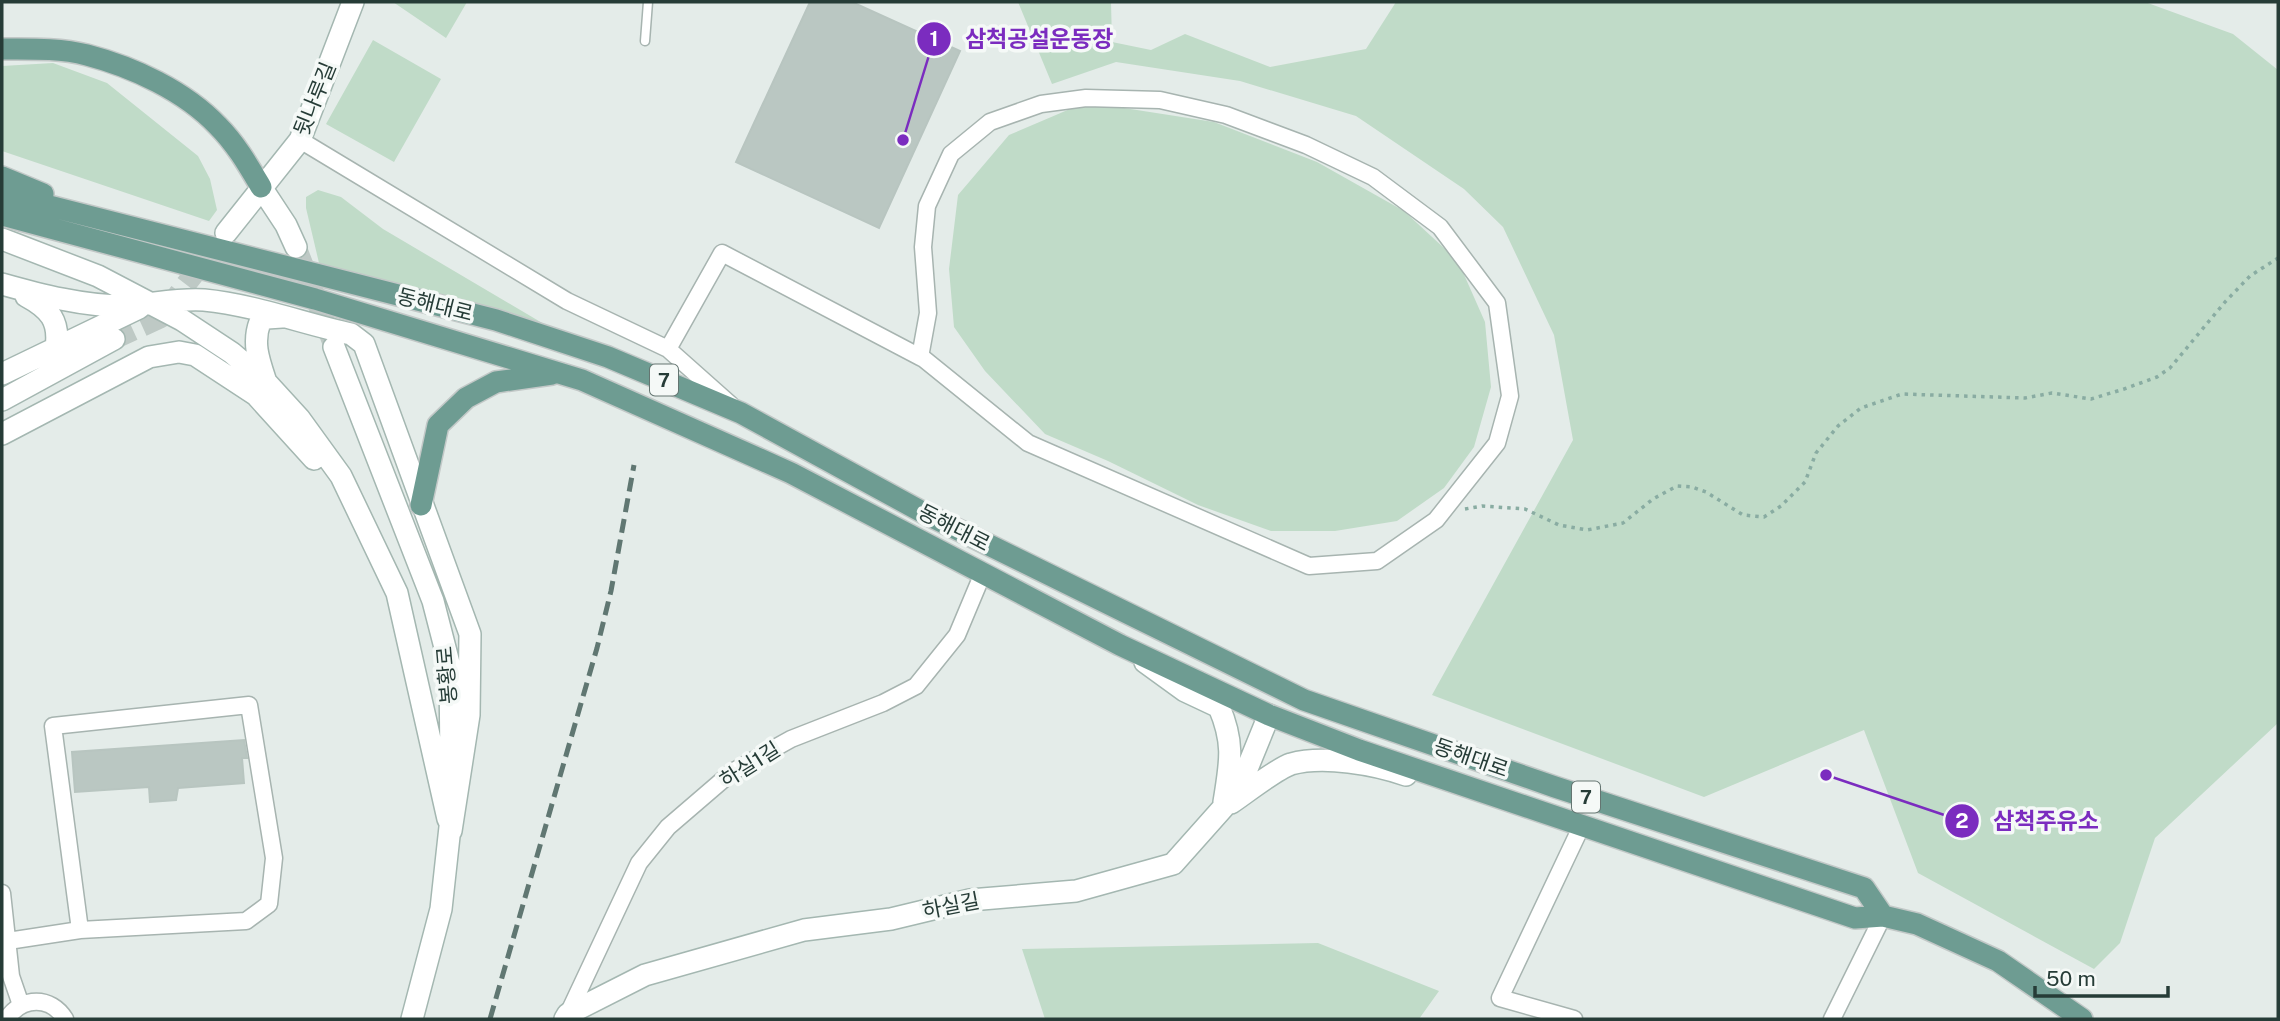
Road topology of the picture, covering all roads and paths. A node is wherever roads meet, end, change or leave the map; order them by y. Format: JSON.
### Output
{"nodes":[{"id":1,"x":353,"y":2,"type":"edge"},
{"id":2,"x":648,"y":2,"type":"edge"},
{"id":3,"x":645,"y":41,"type":"dead end"},
{"id":4,"x":2,"y":49,"type":"edge"},
{"id":5,"x":2,"y":54,"type":"edge"},
{"id":6,"x":300,"y":140,"type":"junction"},
{"id":7,"x":2,"y":177,"type":"edge"},
{"id":8,"x":261,"y":187,"type":"junction"},
{"id":9,"x":2,"y":194,"type":"edge"},
{"id":10,"x":2,"y":215,"type":"edge"},
{"id":11,"x":116,"y":224,"type":"junction"},
{"id":12,"x":226,"y":233,"type":"tunnel mouth"},
{"id":13,"x":2,"y":239,"type":"edge"},
{"id":14,"x":296,"y":247,"type":"tunnel mouth"},
{"id":15,"x":2278,"y":258,"type":"edge"},
{"id":16,"x":2,"y":284,"type":"edge"},
{"id":17,"x":151,"y":303,"type":"junction"},
{"id":18,"x":282,"y":317,"type":"junction"},
{"id":19,"x":114,"y":339,"type":"tunnel mouth"},
{"id":20,"x":334,"y":347,"type":"tunnel mouth"},
{"id":21,"x":56,"y":348,"type":"junction"},
{"id":22,"x":668,"y":349,"type":"junction"},
{"id":23,"x":920,"y":357,"type":"junction"},
{"id":24,"x":558,"y":373,"type":"junction"},
{"id":25,"x":2,"y":374,"type":"edge"},
{"id":26,"x":267,"y":383,"type":"junction"},
{"id":27,"x":2,"y":400,"type":"edge"},
{"id":28,"x":741,"y":413,"type":"junction"},
{"id":29,"x":2,"y":434,"type":"edge"},
{"id":30,"x":353,"y":501,"type":"junction"},
{"id":31,"x":421,"y":505,"type":"junction"},
{"id":32,"x":1441,"y":513,"type":"junction"},
{"id":33,"x":983,"y":573,"type":"junction"},
{"id":34,"x":1120,"y":645,"type":"junction"},
{"id":35,"x":1279,"y":688,"type":"junction"},
{"id":36,"x":1269,"y":715,"type":"junction"},
{"id":37,"x":1490,"y":793,"type":"junction"},
{"id":38,"x":1223,"y":808,"type":"junction"},
{"id":39,"x":1582,"y":824,"type":"junction"},
{"id":40,"x":451,"y":831,"type":"junction"},
{"id":41,"x":2,"y":893,"type":"edge"},
{"id":42,"x":1884,"y":916,"type":"junction"},
{"id":43,"x":79,"y":930,"type":"junction"},
{"id":44,"x":8,"y":941,"type":"junction"},
{"id":45,"x":21,"y":1005,"type":"junction"},
{"id":46,"x":566,"y":1017,"type":"edge"},
{"id":47,"x":7,"y":1019,"type":"edge"},
{"id":48,"x":65,"y":1019,"type":"edge"},
{"id":49,"x":412,"y":1019,"type":"edge"},
{"id":50,"x":1574,"y":1019,"type":"edge"},
{"id":51,"x":1832,"y":1019,"type":"edge"},
{"id":52,"x":2082,"y":1019,"type":"edge"}],
"edges":[{"from":1,"to":6,"type":"street","name":"뒷나루길"},
{"from":2,"to":3,"type":"lane"},
{"from":4,"to":8,"type":"main road"},
{"from":5,"to":8,"type":"main road"},
{"from":6,"to":8,"type":"street","name":"뒷나루길"},
{"from":6,"to":22,"type":"street"},
{"from":7,"to":11,"type":"main road"},
{"from":8,"to":12,"type":"street","name":"뒷나루길"},
{"from":8,"to":14,"type":"street"},
{"from":9,"to":11,"type":"main road","name":"동해대로","number":"7"},
{"from":10,"to":24,"type":"main road","name":"동해대로","number":"7"},
{"from":11,"to":28,"type":"main road","name":"동해대로","number":"7"},
{"from":13,"to":17,"type":"street"},
{"from":15,"to":32,"type":"path"},
{"from":16,"to":17,"type":"street"},
{"from":16,"to":21,"type":"street"},
{"from":17,"to":18,"type":"street"},
{"from":17,"to":21,"type":"street"},
{"from":17,"to":26,"type":"street"},
{"from":18,"to":26,"type":"street"},
{"from":18,"to":31,"type":"street"},
{"from":19,"to":27,"type":"street"},
{"from":20,"to":40,"type":"street","name":"봉황로"},
{"from":21,"to":25,"type":"street"},
{"from":22,"to":23,"type":"street"},
{"from":22,"to":28,"type":"street"},
{"from":23,"to":32,"type":"street"},
{"from":23,"to":32,"type":"street"},
{"from":24,"to":31,"type":"main road"},
{"from":24,"to":33,"type":"main road","name":"동해대로","number":"7"},
{"from":26,"to":30,"type":"street"},
{"from":28,"to":35,"type":"main road","name":"동해대로","number":"7"},
{"from":29,"to":30,"type":"street"},
{"from":30,"to":40,"type":"street"},
{"from":31,"to":40,"type":"street"},
{"from":33,"to":34,"type":"main road","name":"동해대로","number":"7"},
{"from":33,"to":46,"type":"street","name":"하실1길"},
{"from":34,"to":36,"type":"main road","name":"동해대로","number":"7"},
{"from":34,"to":38,"type":"street"},
{"from":35,"to":36,"type":"main road"},
{"from":35,"to":42,"type":"main road","name":"동해대로","number":"7"},
{"from":36,"to":37,"type":"main road","name":"동해대로","number":"7"},
{"from":36,"to":38,"type":"street","name":"하실길"},
{"from":37,"to":38,"type":"street"},
{"from":37,"to":39,"type":"main road","name":"동해대로","number":"7"},
{"from":38,"to":46,"type":"street","name":"하실길"},
{"from":39,"to":42,"type":"main road","name":"동해대로","number":"7"},
{"from":39,"to":50,"type":"street"},
{"from":40,"to":49,"type":"street","name":"봉황로"},
{"from":41,"to":44,"type":"street"},
{"from":42,"to":51,"type":"street"},
{"from":42,"to":52,"type":"main road","name":"동해대로","number":"7"},
{"from":43,"to":43,"type":"street"},
{"from":43,"to":44,"type":"street"},
{"from":44,"to":45,"type":"street"},
{"from":45,"to":47,"type":"street"},
{"from":45,"to":48,"type":"street"}]}
